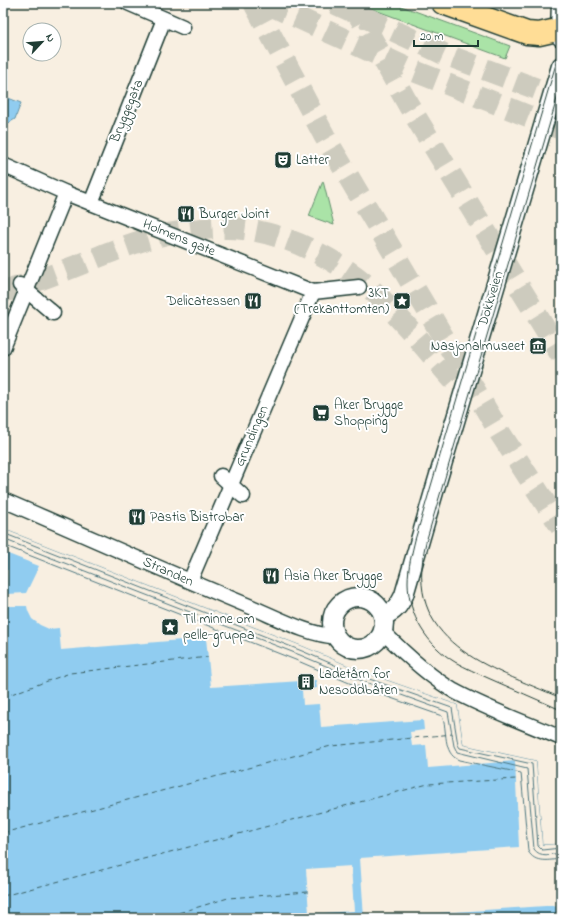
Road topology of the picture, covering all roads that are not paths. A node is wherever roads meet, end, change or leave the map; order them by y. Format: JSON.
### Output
{"nodes":[{"id":1,"x":128,"y":3,"type":"edge"},
{"id":2,"x":443,"y":3,"type":"edge"},
{"id":3,"x":561,"y":3,"type":"edge"},
{"id":4,"x":164,"y":19,"type":"junction"},
{"id":5,"x":184,"y":27,"type":"dead end"},
{"id":6,"x":561,"y":31,"type":"edge"},
{"id":7,"x":561,"y":66,"type":"edge"},
{"id":8,"x":3,"y":166,"type":"edge"},
{"id":9,"x":66,"y":193,"type":"junction"},
{"id":10,"x":91,"y":203,"type":"junction"},
{"id":11,"x":359,"y":287,"type":"dead end"},
{"id":12,"x":23,"y":288,"type":"junction"},
{"id":13,"x":314,"y":292,"type":"junction"},
{"id":14,"x":53,"y":314,"type":"dead end"},
{"id":15,"x":3,"y":348,"type":"edge"},
{"id":16,"x":226,"y":481,"type":"junction"},
{"id":17,"x":243,"y":496,"type":"dead end"},
{"id":18,"x":3,"y":500,"type":"edge"},
{"id":19,"x":190,"y":581,"type":"junction"},
{"id":20,"x":384,"y":624,"type":"junction"},
{"id":21,"x":336,"y":636,"type":"junction"},
{"id":22,"x":561,"y":738,"type":"edge"}],
"edges":[{"from":1,"to":4,"type":"street"},
{"from":2,"to":6,"type":"highway"},
{"from":3,"to":6,"type":"street"},
{"from":4,"to":5,"type":"street"},
{"from":4,"to":10,"type":"street","name":"Bryggegata"},
{"from":7,"to":20,"type":"street","name":"Dokkveien"},
{"from":8,"to":9,"type":"street","name":"Holmens gate"},
{"from":9,"to":10,"type":"street","name":"Holmens gate"},
{"from":9,"to":12,"type":"street"},
{"from":10,"to":13,"type":"street","name":"Holmens gate"},
{"from":11,"to":13,"type":"street","name":"Holmens gate"},
{"from":12,"to":14,"type":"street"},
{"from":12,"to":15,"type":"street"},
{"from":13,"to":16,"type":"street","name":"Grundingen"},
{"from":16,"to":17,"type":"street"},
{"from":16,"to":19,"type":"street","name":"Grundingen"},
{"from":18,"to":19,"type":"street","name":"Stranden"},
{"from":19,"to":21,"type":"street","name":"Stranden"},
{"from":20,"to":21,"type":"street","name":"Dokkveien"},
{"from":20,"to":21,"type":"street"},
{"from":20,"to":22,"type":"street"}]}
